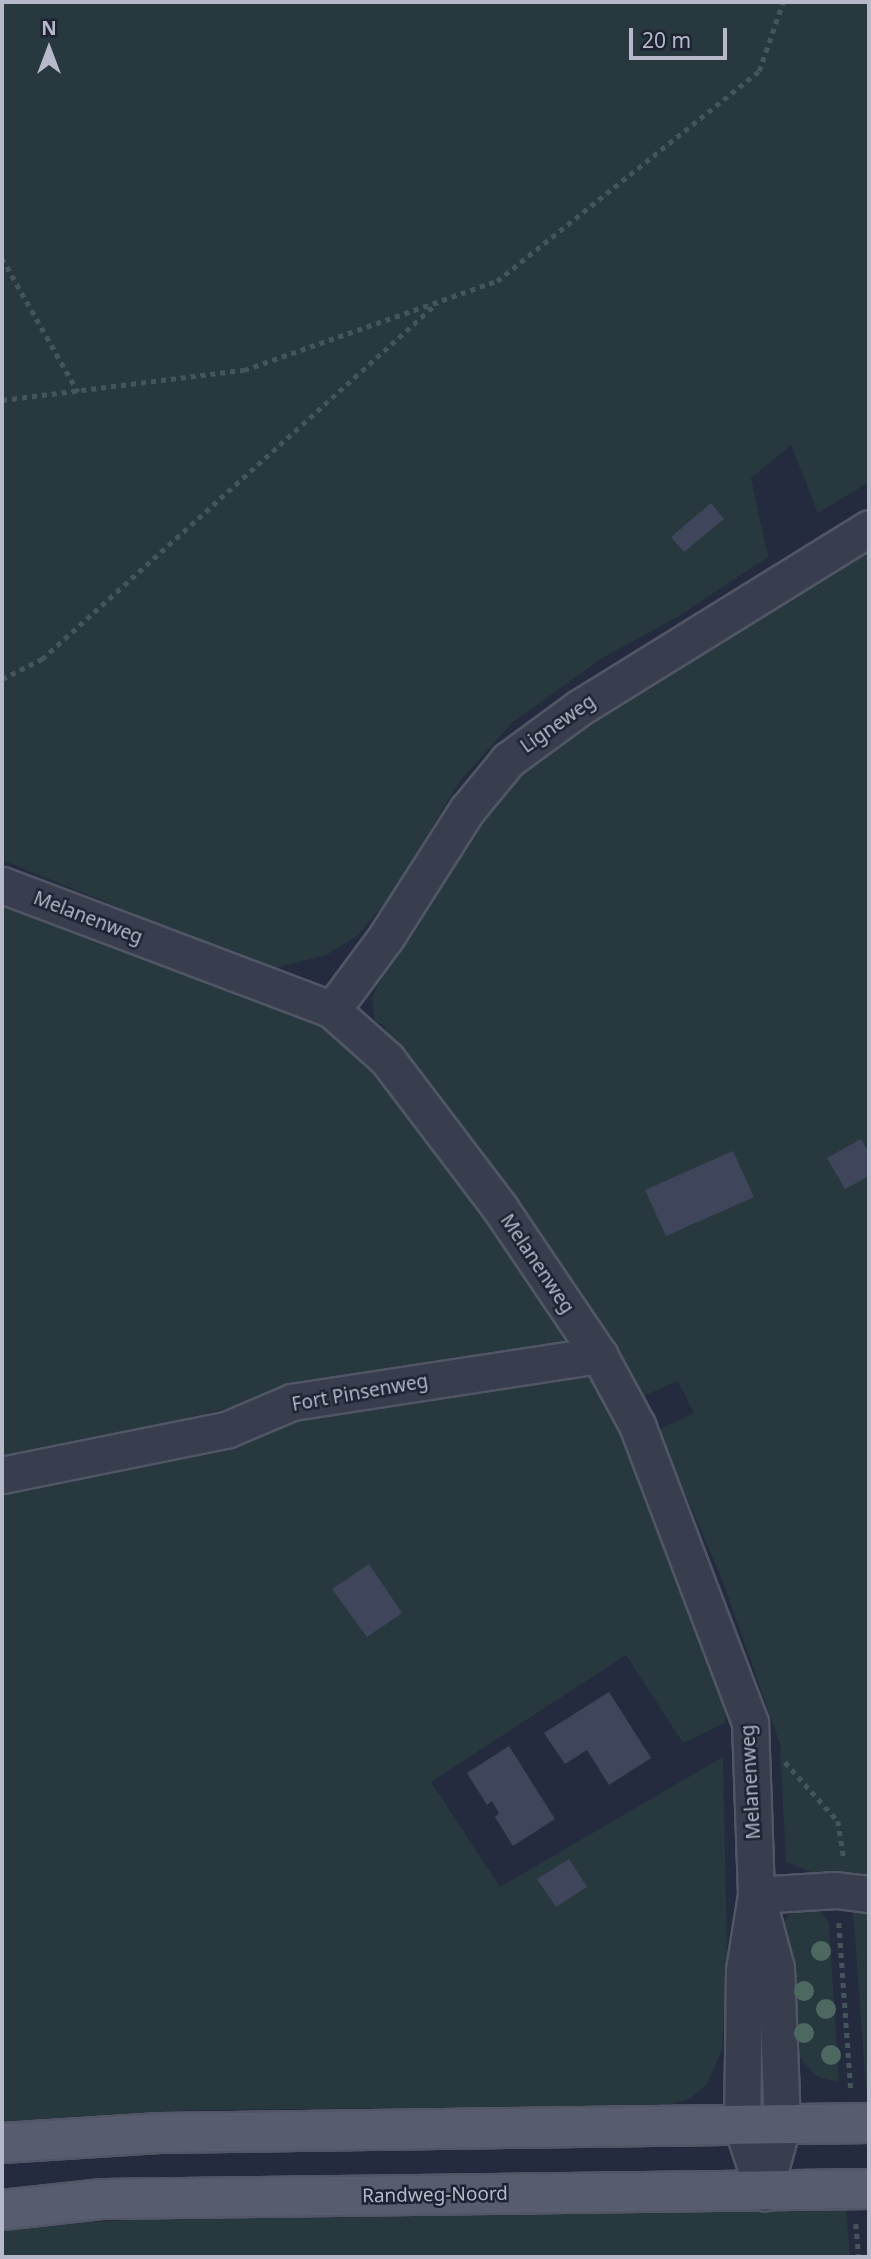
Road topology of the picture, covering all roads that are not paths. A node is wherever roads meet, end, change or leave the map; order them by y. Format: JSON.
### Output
{"nodes":[{"id":1,"x":869,"y":528,"type":"edge"},
{"id":2,"x":2,"y":885,"type":"edge"},
{"id":3,"x":332,"y":1010,"type":"junction"},
{"id":4,"x":599,"y":1356,"type":"junction"},
{"id":5,"x":2,"y":1475,"type":"edge"},
{"id":6,"x":852,"y":1891,"type":"edge"},
{"id":7,"x":756,"y":1895,"type":"junction"},
{"id":8,"x":861,"y":2123,"type":"edge"},
{"id":9,"x":742,"y":2126,"type":"junction"},
{"id":10,"x":782,"y":2126,"type":"junction"},
{"id":11,"x":2,"y":2143,"type":"edge"},
{"id":12,"x":869,"y":2189,"type":"edge"},
{"id":13,"x":764,"y":2192,"type":"junction"},
{"id":14,"x":2,"y":2210,"type":"edge"}],
"edges":[{"from":1,"to":3,"type":"street","name":"Ligneweg"},
{"from":2,"to":3,"type":"street","name":"Melanenweg"},
{"from":3,"to":4,"type":"street","name":"Melanenweg"},
{"from":4,"to":5,"type":"street","name":"Fort Pinsenweg"},
{"from":4,"to":7,"type":"street","name":"Melanenweg"},
{"from":6,"to":7,"type":"street"},
{"from":7,"to":9,"type":"street","name":"Melanenweg"},
{"from":7,"to":10,"type":"street","name":"Melanenweg"},
{"from":8,"to":10,"type":"main road"},
{"from":9,"to":10,"type":"main road"},
{"from":9,"to":11,"type":"main road"},
{"from":9,"to":13,"type":"street","name":"Melanenweg"},
{"from":10,"to":13,"type":"street","name":"Melanenweg"},
{"from":12,"to":13,"type":"main road","name":"Randweg-Noord"},
{"from":13,"to":14,"type":"main road","name":"Randweg-Noord"}]}
